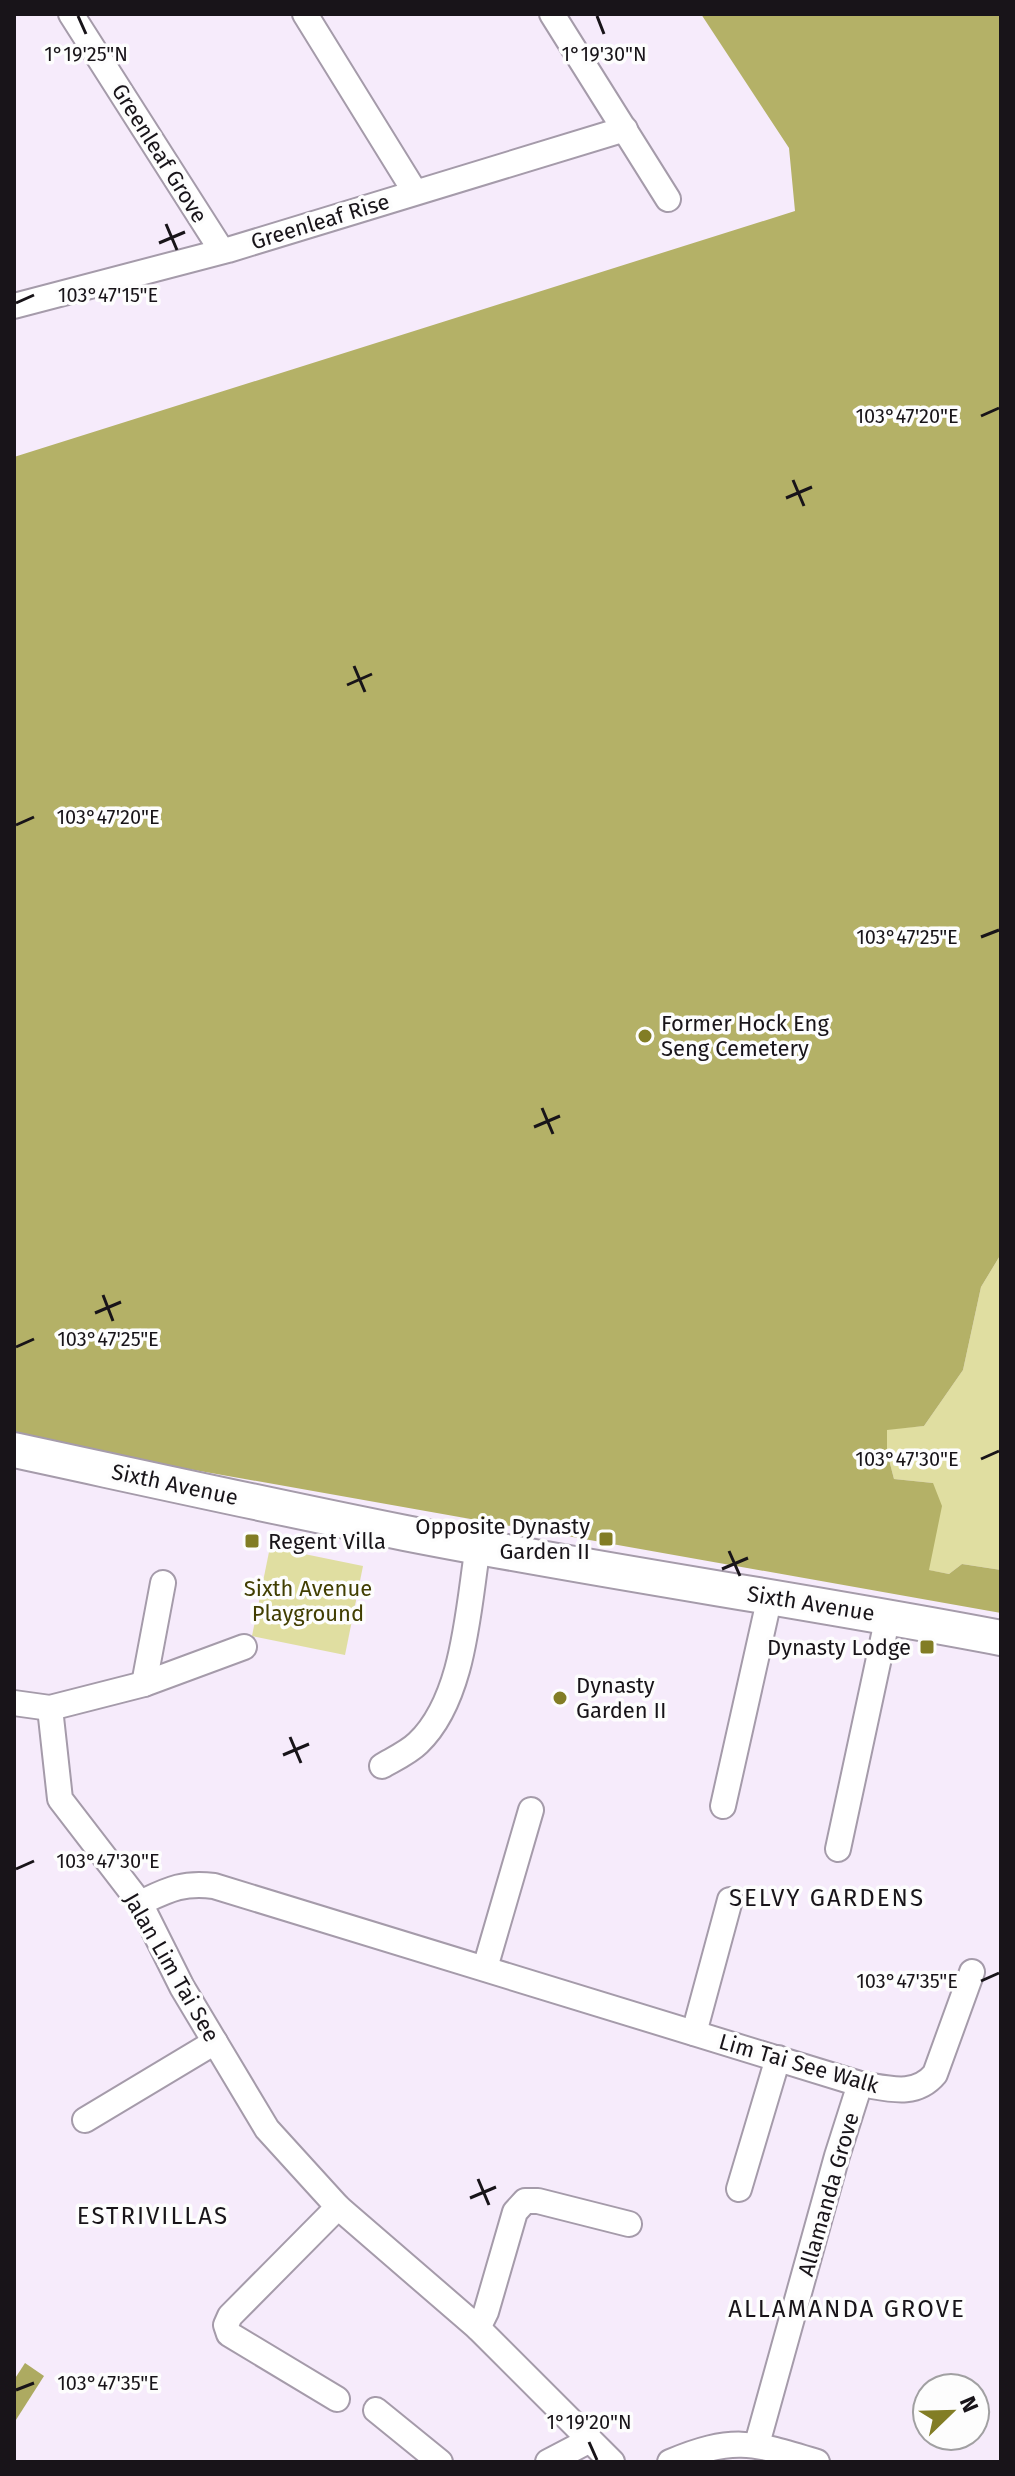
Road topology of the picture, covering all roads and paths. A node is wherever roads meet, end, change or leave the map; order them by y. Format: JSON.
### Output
{"nodes":[{"id":1,"x":71,"y":14,"type":"edge"},
{"id":2,"x":305,"y":14,"type":"edge"},
{"id":3,"x":552,"y":14,"type":"edge"},
{"id":4,"x":625,"y":129,"type":"junction"},
{"id":5,"x":415,"y":192,"type":"junction"},
{"id":6,"x":668,"y":199,"type":"dead end"},
{"id":7,"x":222,"y":251,"type":"junction"},
{"id":8,"x":14,"y":306,"type":"edge"},
{"id":9,"x":14,"y":1450,"type":"edge"},
{"id":10,"x":478,"y":1546,"type":"junction"},
{"id":11,"x":163,"y":1583,"type":"dead end"},
{"id":12,"x":770,"y":1596,"type":"junction"},
{"id":13,"x":888,"y":1616,"type":"junction"},
{"id":14,"x":1001,"y":1638,"type":"edge"},
{"id":15,"x":244,"y":1647,"type":"dead end"},
{"id":16,"x":144,"y":1684,"type":"junction"},
{"id":17,"x":14,"y":1703,"type":"edge"},
{"id":18,"x":50,"y":1708,"type":"junction"},
{"id":19,"x":382,"y":1766,"type":"dead end"},
{"id":20,"x":723,"y":1806,"type":"dead end"},
{"id":21,"x":531,"y":1810,"type":"dead end"},
{"id":22,"x":838,"y":1849,"type":"dead end"},
{"id":23,"x":730,"y":1900,"type":"dead end"},
{"id":24,"x":140,"y":1903,"type":"junction"},
{"id":25,"x":485,"y":1968,"type":"junction"},
{"id":26,"x":972,"y":1972,"type":"dead end"},
{"id":27,"x":694,"y":2033,"type":"junction"},
{"id":28,"x":215,"y":2042,"type":"junction"},
{"id":29,"x":778,"y":2058,"type":"junction"},
{"id":30,"x":860,"y":2084,"type":"junction"},
{"id":31,"x":85,"y":2120,"type":"dead end"},
{"id":32,"x":739,"y":2189,"type":"dead end"},
{"id":33,"x":338,"y":2207,"type":"junction"},
{"id":34,"x":629,"y":2224,"type":"dead end"},
{"id":35,"x":478,"y":2328,"type":"junction"},
{"id":36,"x":337,"y":2399,"type":"dead end"},
{"id":37,"x":376,"y":2410,"type":"dead end"},
{"id":38,"x":590,"y":2440,"type":"junction"},
{"id":39,"x":757,"y":2444,"type":"junction"},
{"id":40,"x":440,"y":2462,"type":"edge"},
{"id":41,"x":548,"y":2462,"type":"edge"},
{"id":42,"x":612,"y":2462,"type":"edge"},
{"id":43,"x":670,"y":2462,"type":"edge"},
{"id":44,"x":817,"y":2462,"type":"edge"}],
"edges":[{"from":1,"to":7,"type":"street","name":"Greenleaf Grove"},
{"from":2,"to":5,"type":"street"},
{"from":3,"to":4,"type":"street"},
{"from":4,"to":5,"type":"street","name":"Greenleaf Rise"},
{"from":4,"to":6,"type":"street"},
{"from":5,"to":7,"type":"street","name":"Greenleaf Rise"},
{"from":7,"to":8,"type":"street","name":"Greenleaf Rise"},
{"from":9,"to":10,"type":"main road","name":"Sixth Avenue"},
{"from":10,"to":12,"type":"main road","name":"Sixth Avenue"},
{"from":10,"to":19,"type":"street"},
{"from":11,"to":16,"type":"street"},
{"from":12,"to":13,"type":"main road","name":"Sixth Avenue"},
{"from":12,"to":20,"type":"street"},
{"from":13,"to":14,"type":"main road","name":"Sixth Avenue"},
{"from":13,"to":22,"type":"street"},
{"from":15,"to":16,"type":"street"},
{"from":16,"to":18,"type":"street"},
{"from":17,"to":18,"type":"street"},
{"from":18,"to":24,"type":"street","name":"Jalan Lim Tai See"},
{"from":21,"to":25,"type":"street"},
{"from":23,"to":27,"type":"street","name":"Lim Tai See Walk"},
{"from":24,"to":25,"type":"street","name":"Lim Tai See Walk"},
{"from":24,"to":28,"type":"street","name":"Jalan Lim Tai See"},
{"from":25,"to":27,"type":"street","name":"Lim Tai See Walk"},
{"from":26,"to":30,"type":"street","name":"Lim Tai See Walk"},
{"from":27,"to":29,"type":"street","name":"Lim Tai See Walk"},
{"from":28,"to":31,"type":"street"},
{"from":28,"to":33,"type":"street","name":"Jalan Lim Tai See"},
{"from":29,"to":30,"type":"street","name":"Lim Tai See Walk"},
{"from":29,"to":32,"type":"street"},
{"from":30,"to":39,"type":"street","name":"Allamanda Grove"},
{"from":33,"to":35,"type":"street","name":"Jalan Lim Tai See"},
{"from":33,"to":36,"type":"street"},
{"from":34,"to":35,"type":"street"},
{"from":35,"to":38,"type":"street","name":"Jalan Lim Tai See"},
{"from":37,"to":40,"type":"street"},
{"from":38,"to":41,"type":"street"},
{"from":38,"to":42,"type":"street","name":"Jalan Lim Tai See"},
{"from":39,"to":43,"type":"street"},
{"from":39,"to":44,"type":"street"}]}
